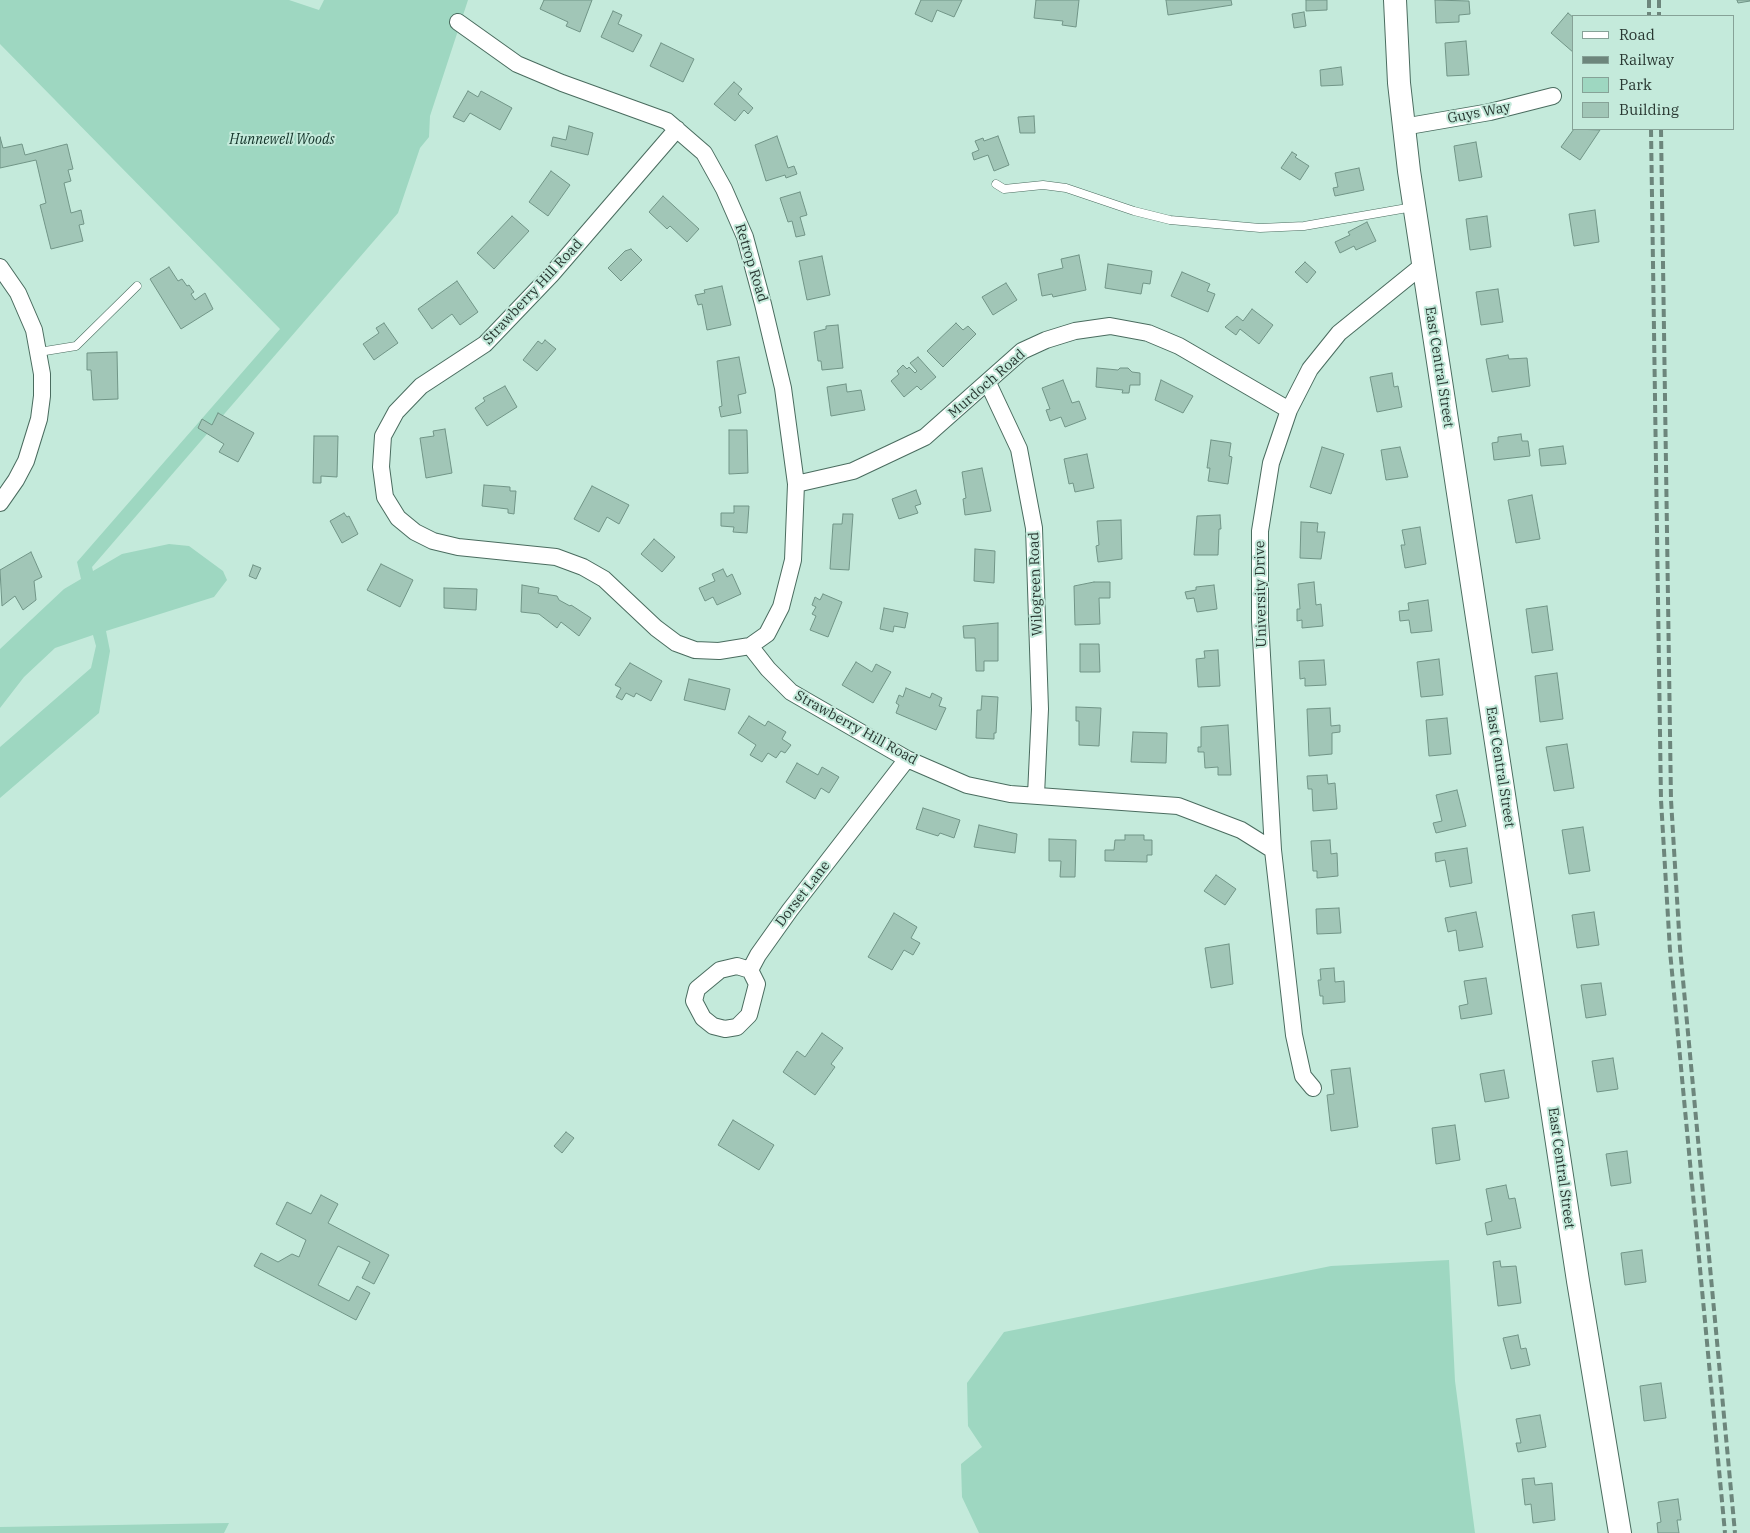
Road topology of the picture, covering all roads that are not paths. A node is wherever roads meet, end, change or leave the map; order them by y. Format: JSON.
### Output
{"nodes":[{"id":1,"x":1395,"y":0,"type":"edge"},
{"id":2,"x":458,"y":22,"type":"dead end"},
{"id":3,"x":1553,"y":96,"type":"dead end"},
{"id":4,"x":1403,"y":127,"type":"junction"},
{"id":5,"x":677,"y":128,"type":"junction"},
{"id":6,"x":996,"y":184,"type":"dead end"},
{"id":7,"x":1414,"y":207,"type":"junction"},
{"id":8,"x":1423,"y":266,"type":"junction"},
{"id":9,"x":0,"y":267,"type":"edge"},
{"id":10,"x":136,"y":286,"type":"dead end"},
{"id":11,"x":39,"y":352,"type":"junction"},
{"id":12,"x":988,"y":383,"type":"junction"},
{"id":13,"x":1289,"y":410,"type":"junction"},
{"id":14,"x":796,"y":484,"type":"junction"},
{"id":15,"x":0,"y":503,"type":"edge"},
{"id":16,"x":750,"y":646,"type":"junction"},
{"id":17,"x":907,"y":759,"type":"junction"},
{"id":18,"x":1036,"y":795,"type":"junction"},
{"id":19,"x":1274,"y":850,"type":"junction"},
{"id":20,"x":750,"y":970,"type":"junction"},
{"id":21,"x":1313,"y":1088,"type":"dead end"},
{"id":22,"x":1620,"y":1533,"type":"edge"}],
"edges":[{"from":1,"to":4,"type":"main road","name":"East Central Street"},
{"from":2,"to":5,"type":"street","name":"Retrop Road"},
{"from":3,"to":4,"type":"street","name":"Guys Way"},
{"from":4,"to":7,"type":"main road","name":"East Central Street"},
{"from":5,"to":14,"type":"street","name":"Retrop Road"},
{"from":5,"to":16,"type":"street","name":"Strawberry Hill Road"},
{"from":6,"to":7,"type":"lane"},
{"from":7,"to":8,"type":"main road","name":"East Central Street"},
{"from":8,"to":13,"type":"street","name":"University Drive"},
{"from":8,"to":22,"type":"main road","name":"East Central Street"},
{"from":9,"to":11,"type":"street"},
{"from":10,"to":11,"type":"lane"},
{"from":11,"to":15,"type":"street"},
{"from":12,"to":13,"type":"street","name":"Murdoch Road"},
{"from":12,"to":14,"type":"street","name":"Murdoch Road"},
{"from":12,"to":18,"type":"street","name":"Wilogreen Road"},
{"from":13,"to":19,"type":"street","name":"University Drive"},
{"from":14,"to":16,"type":"street","name":"Retrop Road"},
{"from":16,"to":17,"type":"street","name":"Strawberry Hill Road"},
{"from":17,"to":18,"type":"street","name":"Strawberry Hill Road"},
{"from":17,"to":20,"type":"street","name":"Dorset Lane"},
{"from":18,"to":19,"type":"street","name":"Strawberry Hill Road"},
{"from":19,"to":21,"type":"street","name":"University Drive"},
{"from":20,"to":20,"type":"street"}]}
